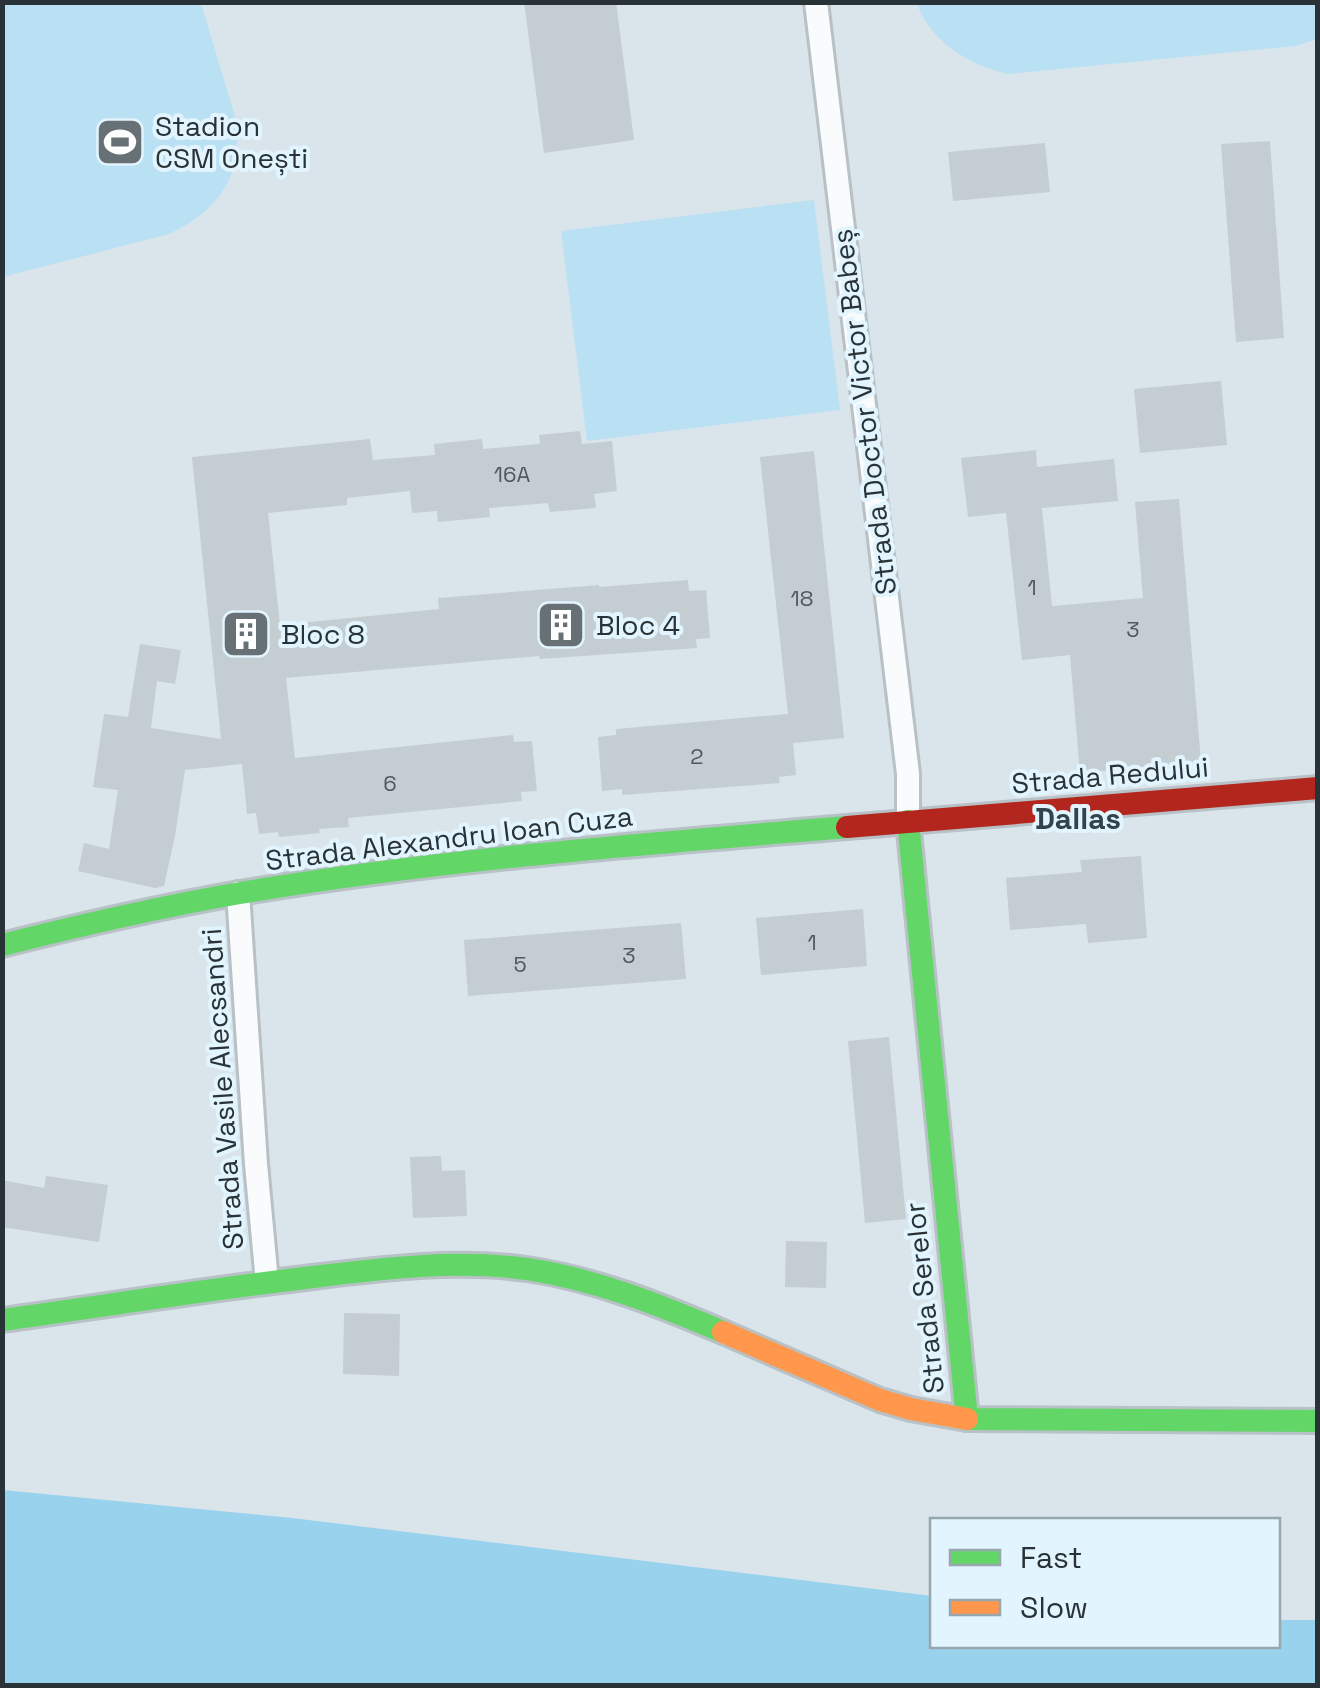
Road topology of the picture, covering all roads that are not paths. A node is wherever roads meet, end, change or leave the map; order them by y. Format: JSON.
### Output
{"nodes":[{"id":1,"x":816,"y":2,"type":"edge"},
{"id":2,"x":1318,"y":788,"type":"edge"},
{"id":3,"x":908,"y":821,"type":"junction"},
{"id":4,"x":238,"y":893,"type":"junction"},
{"id":5,"x":2,"y":945,"type":"edge"},
{"id":6,"x":268,"y":1282,"type":"junction"},
{"id":7,"x":2,"y":1320,"type":"edge"},
{"id":8,"x":966,"y":1419,"type":"junction"},
{"id":9,"x":1318,"y":1421,"type":"edge"}],
"edges":[{"from":1,"to":3,"type":"street","name":"Strada Doctor Victor Babeș"},
{"from":2,"to":3,"type":"street","name":"Strada Redului"},
{"from":3,"to":4,"type":"street","name":"Strada Alexandru Ioan Cuza"},
{"from":3,"to":8,"type":"street","name":"Strada Serelor"},
{"from":4,"to":5,"type":"street","name":"Strada Alexandru Ioan Cuza"},
{"from":4,"to":6,"type":"street","name":"Strada Vasile Alecsandri"},
{"from":6,"to":7,"type":"street","name":"Strada Vasile Alecsandri"},
{"from":6,"to":8,"type":"street","name":"Strada Vasile Alecsandri"},
{"from":8,"to":9,"type":"street","name":"Strada Serelor"}]}
